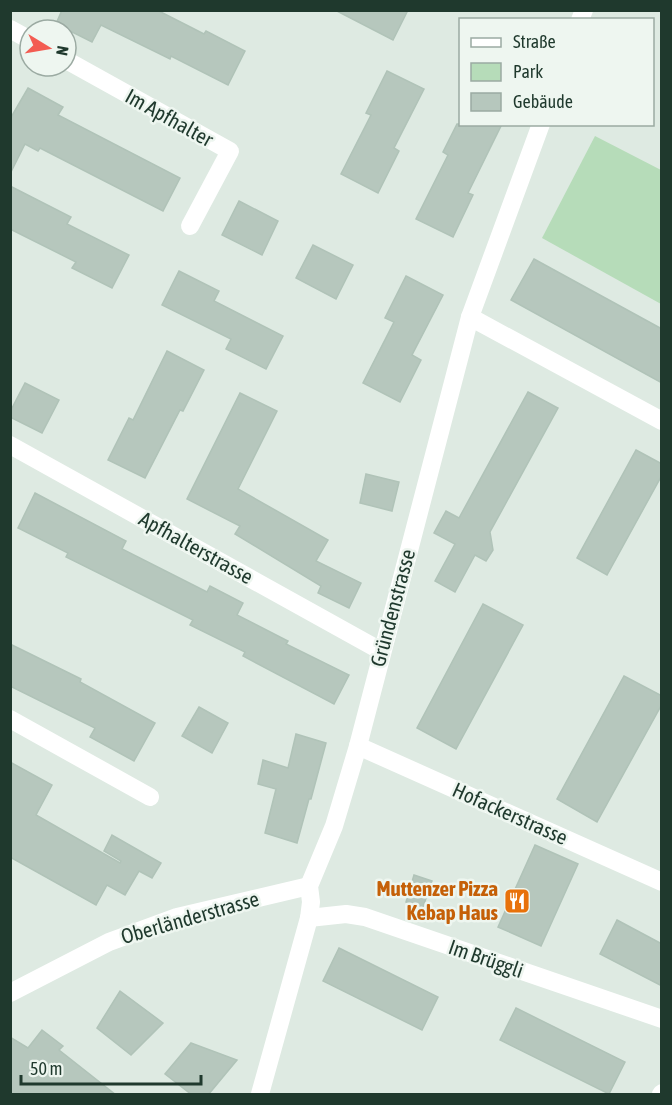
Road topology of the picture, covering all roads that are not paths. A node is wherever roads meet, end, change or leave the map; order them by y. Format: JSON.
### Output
{"nodes":[{"id":1,"x":78,"y":67,"type":"edge"},
{"id":2,"x":540,"y":126,"type":"edge"},
{"id":3,"x":190,"y":226,"type":"dead end"},
{"id":4,"x":470,"y":317,"type":"junction"},
{"id":5,"x":662,"y":421,"type":"edge"},
{"id":6,"x":10,"y":445,"type":"edge"},
{"id":7,"x":381,"y":651,"type":"junction"},
{"id":8,"x":10,"y":719,"type":"edge"},
{"id":9,"x":358,"y":746,"type":"junction"},
{"id":10,"x":150,"y":797,"type":"dead end"},
{"id":11,"x":662,"y":882,"type":"edge"},
{"id":12,"x":309,"y":886,"type":"junction"},
{"id":13,"x":309,"y":918,"type":"junction"},
{"id":14,"x":10,"y":993,"type":"edge"},
{"id":15,"x":662,"y":1019,"type":"edge"},
{"id":16,"x":260,"y":1095,"type":"edge"}],
"edges":[{"from":1,"to":3,"type":"street","name":"Im Apfhalter"},
{"from":2,"to":4,"type":"street","name":"Gründenstrasse"},
{"from":4,"to":5,"type":"street"},
{"from":4,"to":7,"type":"street","name":"Gründenstrasse"},
{"from":6,"to":7,"type":"street","name":"Apfhalterstrasse"},
{"from":7,"to":9,"type":"street","name":"Gründenstrasse"},
{"from":8,"to":10,"type":"street"},
{"from":9,"to":11,"type":"street","name":"Hofackerstrasse"},
{"from":9,"to":12,"type":"street","name":"Gründenstrasse"},
{"from":12,"to":13,"type":"street","name":"Gründenstrasse"},
{"from":12,"to":14,"type":"street","name":"Oberländerstrasse"},
{"from":13,"to":15,"type":"street","name":"Im Brüggli"},
{"from":13,"to":16,"type":"street","name":"Gründenstrasse"}]}
